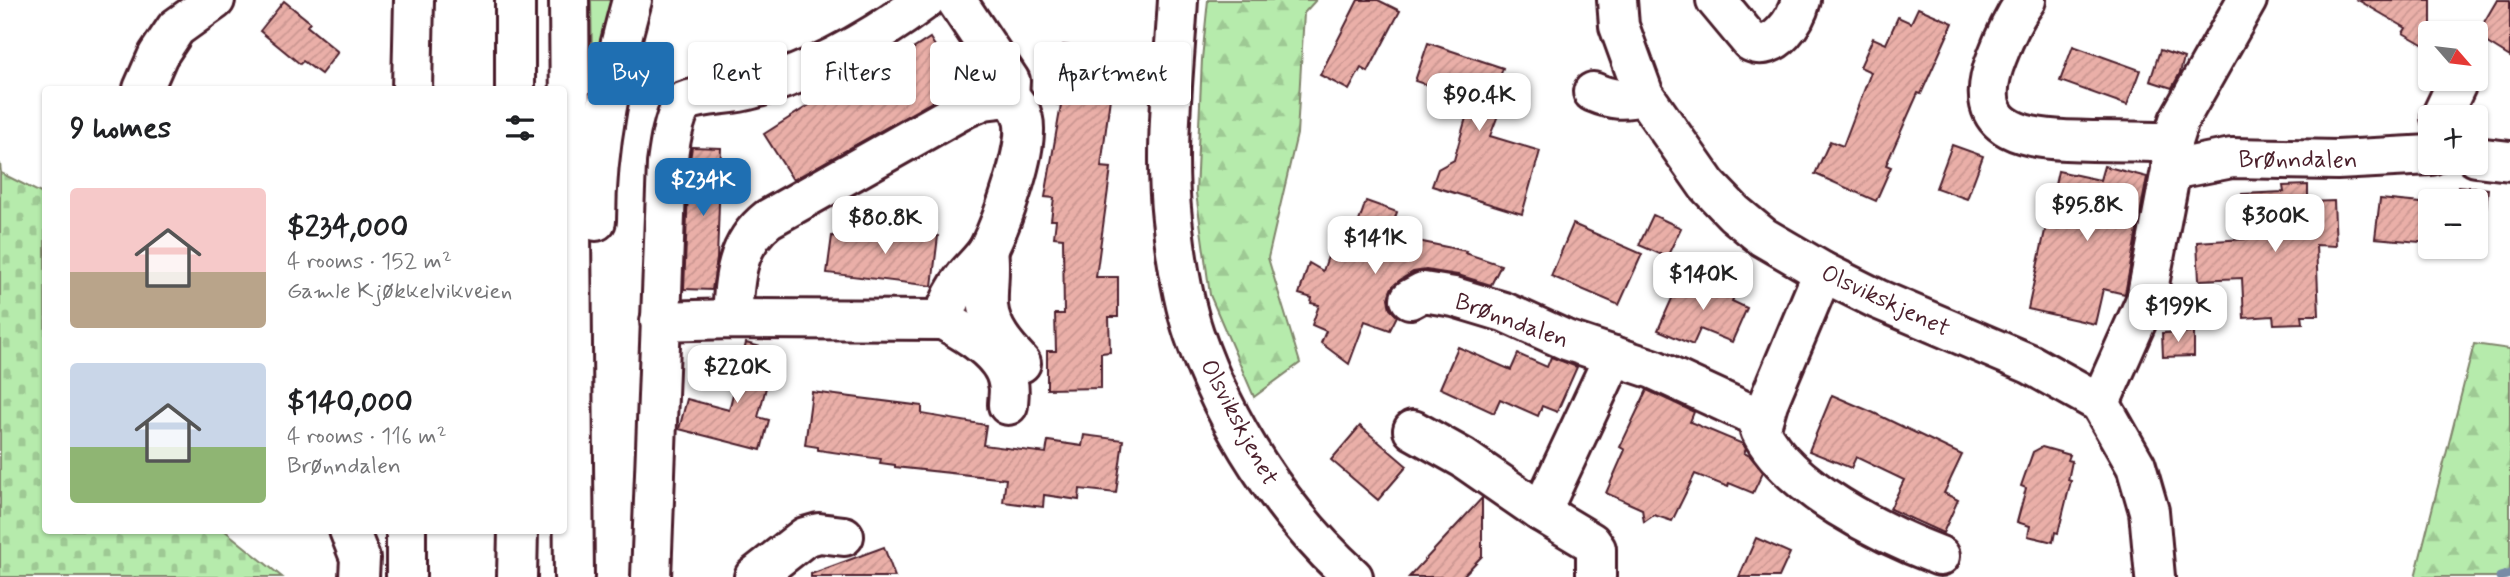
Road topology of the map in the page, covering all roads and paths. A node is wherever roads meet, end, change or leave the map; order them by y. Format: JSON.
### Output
{"nodes":[{"id":1,"x":215,"y":0,"type":"edge"},
{"id":2,"x":414,"y":0,"type":"edge"},
{"id":3,"x":514,"y":0,"type":"edge"},
{"id":4,"x":569,"y":0,"type":"edge"},
{"id":5,"x":632,"y":0,"type":"edge"},
{"id":6,"x":925,"y":0,"type":"edge"},
{"id":7,"x":956,"y":0,"type":"edge"},
{"id":8,"x":1178,"y":0,"type":"edge"},
{"id":9,"x":1617,"y":0,"type":"edge"},
{"id":10,"x":1716,"y":0,"type":"edge"},
{"id":11,"x":1801,"y":0,"type":"edge"},
{"id":12,"x":2026,"y":0,"type":"edge"},
{"id":13,"x":2247,"y":0,"type":"edge"},
{"id":14,"x":984,"y":42,"type":"edge"},
{"id":15,"x":144,"y":86,"type":"edge"},
{"id":16,"x":412,"y":86,"type":"edge"},
{"id":17,"x":515,"y":86,"type":"edge"},
{"id":18,"x":1593,"y":92,"type":"dead end"},
{"id":19,"x":1644,"y":94,"type":"junction"},
{"id":20,"x":972,"y":105,"type":"edge"},
{"id":21,"x":1017,"y":105,"type":"edge"},
{"id":22,"x":2418,"y":152,"type":"edge"},
{"id":23,"x":2171,"y":156,"type":"junction"},
{"id":24,"x":2488,"y":158,"type":"edge"},
{"id":25,"x":2510,"y":161,"type":"edge"},
{"id":26,"x":988,"y":250,"type":"junction"},
{"id":27,"x":1823,"y":272,"type":"junction"},
{"id":28,"x":1410,"y":299,"type":"dead end"},
{"id":29,"x":732,"y":319,"type":"junction"},
{"id":30,"x":943,"y":320,"type":"junction"},
{"id":31,"x":660,"y":321,"type":"junction"},
{"id":32,"x":1614,"y":356,"type":"junction"},
{"id":33,"x":1026,"y":369,"type":"dead end"},
{"id":34,"x":573,"y":373,"type":"junction"},
{"id":35,"x":2100,"y":403,"type":"junction"},
{"id":36,"x":1008,"y":405,"type":"dead end"},
{"id":37,"x":1763,"y":417,"type":"junction"},
{"id":38,"x":1413,"y":430,"type":"dead end"},
{"id":39,"x":1541,"y":512,"type":"junction"},
{"id":40,"x":351,"y":534,"type":"edge"},
{"id":41,"x":406,"y":534,"type":"edge"},
{"id":42,"x":518,"y":534,"type":"edge"},
{"id":43,"x":844,"y":536,"type":"dead end"},
{"id":44,"x":1940,"y":556,"type":"dead end"},
{"id":45,"x":1347,"y":575,"type":"edge"},
{"id":46,"x":359,"y":577,"type":"edge"},
{"id":47,"x":406,"y":577,"type":"edge"},
{"id":48,"x":517,"y":577,"type":"edge"},
{"id":49,"x":574,"y":577,"type":"edge"},
{"id":50,"x":651,"y":577,"type":"edge"},
{"id":51,"x":754,"y":577,"type":"edge"},
{"id":52,"x":1596,"y":577,"type":"edge"},
{"id":53,"x":2155,"y":577,"type":"edge"}],
"edges":[{"from":1,"to":15,"type":"main road"},
{"from":2,"to":16,"type":"main road"},
{"from":3,"to":17,"type":"main road"},
{"from":4,"to":34,"type":"main road"},
{"from":5,"to":34,"type":"main road"},
{"from":6,"to":31,"type":"main road"},
{"from":7,"to":14,"type":"main road"},
{"from":8,"to":45,"type":"main road","name":"Olsvikskjenet"},
{"from":9,"to":19,"type":"main road","name":"Olsvikskjenet"},
{"from":10,"to":11,"type":"main road"},
{"from":12,"to":23,"type":"main road","name":"Brønndalen"},
{"from":13,"to":23,"type":"main road"},
{"from":18,"to":19,"type":"main road"},
{"from":19,"to":27,"type":"main road","name":"Olsvikskjenet"},
{"from":20,"to":29,"type":"main road"},
{"from":21,"to":26,"type":"main road"},
{"from":22,"to":23,"type":"main road","name":"Brønndalen"},
{"from":23,"to":35,"type":"main road"},
{"from":24,"to":25,"type":"main road"},
{"from":26,"to":30,"type":"main road"},
{"from":26,"to":33,"type":"main road"},
{"from":27,"to":35,"type":"main road","name":"Olsvikskjenet"},
{"from":27,"to":37,"type":"main road"},
{"from":28,"to":32,"type":"main road","name":"Brønndalen"},
{"from":29,"to":30,"type":"main road"},
{"from":29,"to":31,"type":"main road"},
{"from":30,"to":36,"type":"main road"},
{"from":31,"to":50,"type":"main road"},
{"from":32,"to":37,"type":"main road","name":"Brønndalen"},
{"from":32,"to":39,"type":"main road"},
{"from":34,"to":49,"type":"main road"},
{"from":35,"to":53,"type":"main road"},
{"from":37,"to":44,"type":"main road"},
{"from":38,"to":39,"type":"main road"},
{"from":39,"to":52,"type":"main road"},
{"from":40,"to":46,"type":"main road"},
{"from":41,"to":47,"type":"main road"},
{"from":42,"to":48,"type":"main road"},
{"from":43,"to":51,"type":"main road"}]}
